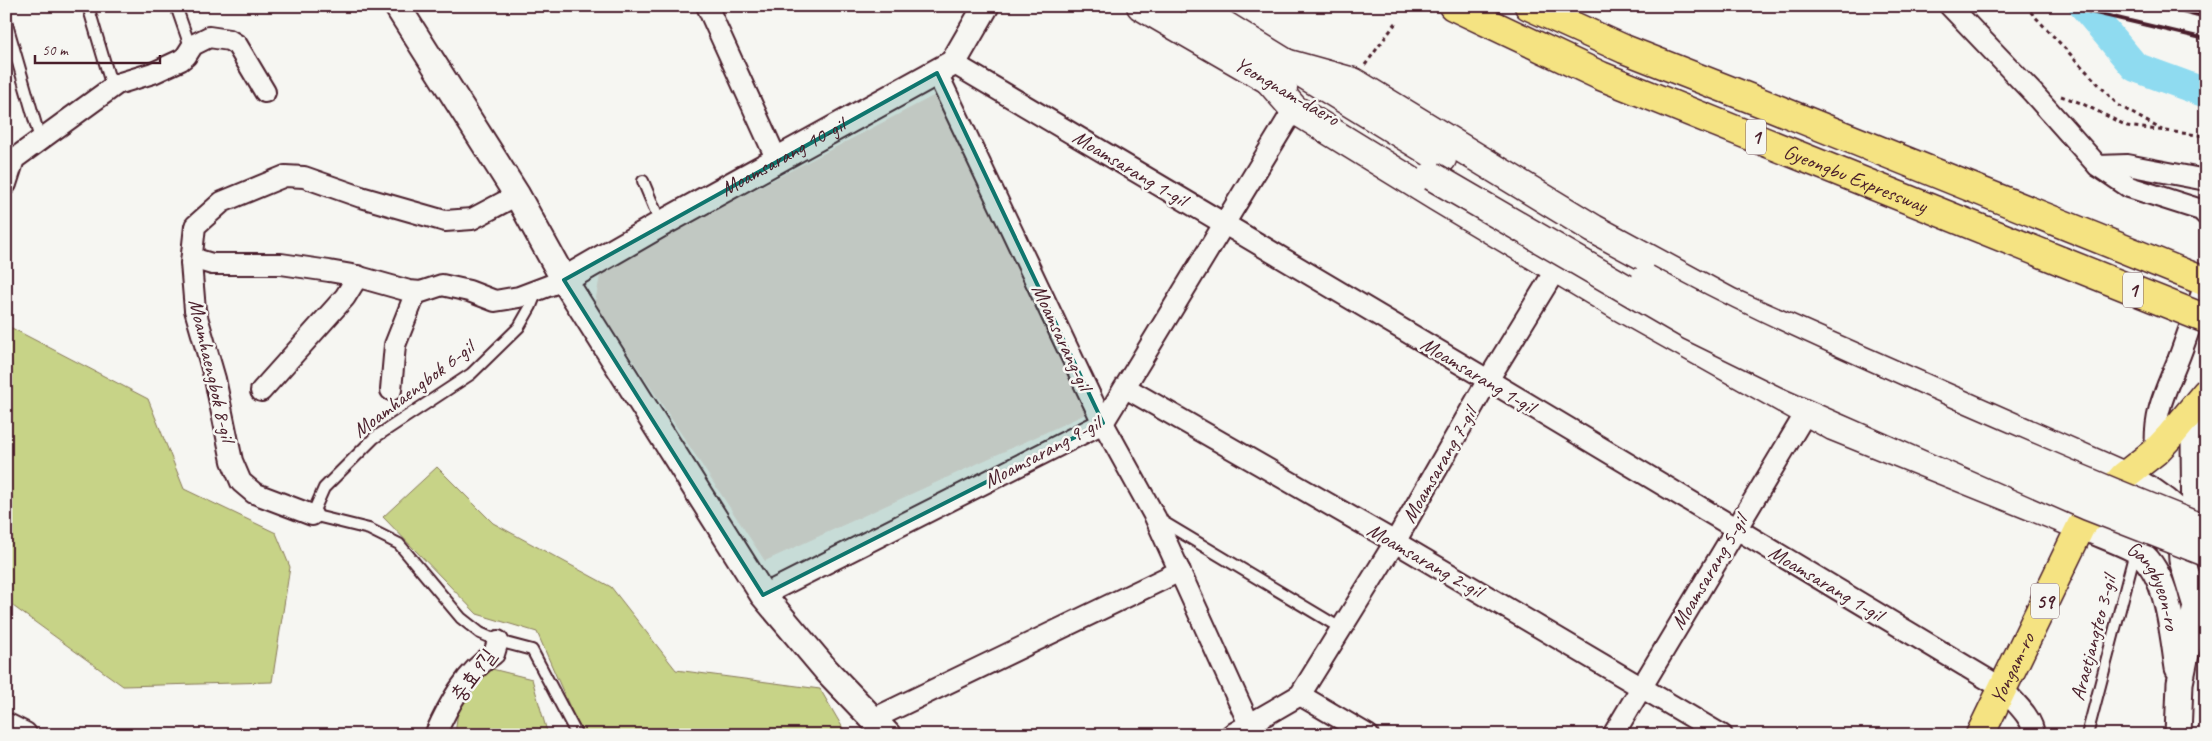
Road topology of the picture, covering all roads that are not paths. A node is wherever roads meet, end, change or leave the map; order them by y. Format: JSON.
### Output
{"nodes":[{"id":1,"x":88,"y":6,"type":"edge"},
{"id":2,"x":176,"y":6,"type":"edge"},
{"id":3,"x":397,"y":6,"type":"edge"},
{"id":4,"x":707,"y":6,"type":"edge"},
{"id":5,"x":1141,"y":6,"type":"edge"},
{"id":6,"x":1193,"y":6,"type":"edge"},
{"id":7,"x":1453,"y":6,"type":"edge"},
{"id":8,"x":1529,"y":6,"type":"edge"},
{"id":9,"x":1950,"y":6,"type":"edge"},
{"id":10,"x":980,"y":8,"type":"edge"},
{"id":11,"x":6,"y":21,"type":"edge"},
{"id":12,"x":191,"y":49,"type":"junction"},
{"id":13,"x":945,"y":68,"type":"junction"},
{"id":14,"x":1276,"y":71,"type":"junction"},
{"id":15,"x":112,"y":87,"type":"junction"},
{"id":16,"x":266,"y":92,"type":"dead end"},
{"id":17,"x":1294,"y":109,"type":"junction"},
{"id":18,"x":40,"y":139,"type":"junction"},
{"id":19,"x":777,"y":160,"type":"junction"},
{"id":20,"x":2098,"y":166,"type":"junction"},
{"id":21,"x":1437,"y":168,"type":"junction"},
{"id":22,"x":2206,"y":180,"type":"edge"},
{"id":23,"x":643,"y":181,"type":"dead end"},
{"id":24,"x":6,"y":184,"type":"edge"},
{"id":25,"x":517,"y":195,"type":"junction"},
{"id":26,"x":2206,"y":215,"type":"edge"},
{"id":27,"x":661,"y":224,"type":"junction"},
{"id":28,"x":1224,"y":224,"type":"junction"},
{"id":29,"x":192,"y":258,"type":"junction"},
{"id":30,"x":1556,"y":269,"type":"junction"},
{"id":31,"x":358,"y":276,"type":"junction"},
{"id":32,"x":564,"y":280,"type":"junction"},
{"id":33,"x":2206,"y":282,"type":"edge"},
{"id":34,"x":538,"y":290,"type":"junction"},
{"id":35,"x":416,"y":292,"type":"junction"},
{"id":36,"x":2206,"y":319,"type":"edge"},
{"id":37,"x":1488,"y":380,"type":"junction"},
{"id":38,"x":1126,"y":388,"type":"junction"},
{"id":39,"x":391,"y":390,"type":"dead end"},
{"id":40,"x":261,"y":391,"type":"dead end"},
{"id":41,"x":2206,"y":393,"type":"edge"},
{"id":42,"x":1807,"y":411,"type":"junction"},
{"id":43,"x":2206,"y":411,"type":"edge"},
{"id":44,"x":1103,"y":423,"type":"junction"},
{"id":45,"x":2156,"y":451,"type":"junction"},
{"id":46,"x":2124,"y":476,"type":"junction"},
{"id":47,"x":312,"y":514,"type":"junction"},
{"id":48,"x":1155,"y":517,"type":"junction"},
{"id":49,"x":2081,"y":526,"type":"junction"},
{"id":50,"x":1735,"y":528,"type":"junction"},
{"id":51,"x":2206,"y":530,"type":"edge"},
{"id":52,"x":1395,"y":542,"type":"junction"},
{"id":53,"x":2135,"y":550,"type":"junction"},
{"id":54,"x":2206,"y":552,"type":"edge"},
{"id":55,"x":1180,"y":571,"type":"junction"},
{"id":56,"x":764,"y":595,"type":"junction"},
{"id":57,"x":2196,"y":606,"type":"junction"},
{"id":58,"x":1342,"y":629,"type":"junction"},
{"id":59,"x":498,"y":641,"type":"junction"},
{"id":60,"x":2180,"y":683,"type":"junction"},
{"id":61,"x":1640,"y":686,"type":"junction"},
{"id":62,"x":2002,"y":688,"type":"junction"},
{"id":63,"x":1300,"y":695,"type":"junction"},
{"id":64,"x":6,"y":726,"type":"edge"},
{"id":65,"x":881,"y":727,"type":"edge"},
{"id":66,"x":1252,"y":730,"type":"edge"},
{"id":67,"x":24,"y":735,"type":"edge"},
{"id":68,"x":435,"y":735,"type":"edge"},
{"id":69,"x":576,"y":735,"type":"edge"},
{"id":70,"x":1231,"y":735,"type":"edge"},
{"id":71,"x":1368,"y":735,"type":"edge"},
{"id":72,"x":1613,"y":735,"type":"edge"},
{"id":73,"x":1722,"y":735,"type":"edge"},
{"id":74,"x":1980,"y":735,"type":"edge"},
{"id":75,"x":2034,"y":735,"type":"edge"},
{"id":76,"x":2087,"y":735,"type":"edge"},
{"id":77,"x":2178,"y":735,"type":"edge"}],
"edges":[{"from":1,"to":15,"type":"lane"},
{"from":2,"to":12,"type":"lane"},
{"from":3,"to":25,"type":"street"},
{"from":4,"to":19,"type":"street"},
{"from":5,"to":14,"type":"main road","name":"Yeongnam-daero"},
{"from":6,"to":14,"type":"main road","name":"Yeongnam-daero"},
{"from":7,"to":36,"type":"main road","name":"Gyeongbu Expressway","number":"1","bridge":true},
{"from":8,"to":33,"type":"main road","name":"Gyeongbu Expressway","number":"1"},
{"from":9,"to":20,"type":"street"},
{"from":10,"to":13,"type":"street"},
{"from":11,"to":18,"type":"lane"},
{"from":12,"to":15,"type":"street"},
{"from":12,"to":16,"type":"street"},
{"from":13,"to":19,"type":"street","name":"Moamsarang 10-gil"},
{"from":13,"to":28,"type":"street","name":"Moamsarang 1-gil"},
{"from":13,"to":44,"type":"street","name":"Moamsarang-gil"},
{"from":14,"to":17,"type":"main road"},
{"from":14,"to":21,"type":"main road","name":"Yeongnam-daero"},
{"from":14,"to":46,"type":"main road"},
{"from":15,"to":18,"type":"street"},
{"from":17,"to":28,"type":"street","name":"Moamsarang 9-gil"},
{"from":17,"to":30,"type":"main road"},
{"from":18,"to":24,"type":"street"},
{"from":19,"to":27,"type":"street","name":"Moamsarang 10-gil"},
{"from":20,"to":22,"type":"street"},
{"from":20,"to":26,"type":"street"},
{"from":21,"to":51,"type":"main road","bridge":true},
{"from":21,"to":54,"type":"main road","bridge":true},
{"from":23,"to":27,"type":"lane"},
{"from":25,"to":29,"type":"street","name":"Moamhaengbok 8-gil"},
{"from":25,"to":32,"type":"street"},
{"from":27,"to":32,"type":"street","name":"Moamsarang 10-gil"},
{"from":28,"to":37,"type":"street","name":"Moamsarang 1-gil"},
{"from":28,"to":38,"type":"street","name":"Moamsarang 9-gil"},
{"from":29,"to":31,"type":"street"},
{"from":29,"to":47,"type":"street","name":"Moamhaengbok 8-gil"},
{"from":30,"to":37,"type":"street","name":"Moamsarang 7-gil"},
{"from":30,"to":42,"type":"main road"},
{"from":31,"to":35,"type":"street"},
{"from":31,"to":40,"type":"street"},
{"from":32,"to":34,"type":"street"},
{"from":32,"to":56,"type":"street"},
{"from":33,"to":45,"type":"street"},
{"from":34,"to":35,"type":"street"},
{"from":34,"to":47,"type":"lane","name":"Moamhaengbok 6-gil"},
{"from":35,"to":39,"type":"street"},
{"from":37,"to":50,"type":"street","name":"Moamsarang 1-gil"},
{"from":37,"to":52,"type":"street","name":"Moamsarang 7-gil"},
{"from":38,"to":44,"type":"street","name":"Moamsarang 9-gil"},
{"from":38,"to":52,"type":"street","name":"Moamsarang 2-gil"},
{"from":41,"to":45,"type":"main road","number":"59"},
{"from":42,"to":49,"type":"main road"},
{"from":42,"to":50,"type":"street","name":"Moamsarang 5-gil"},
{"from":43,"to":57,"type":"street"},
{"from":44,"to":48,"type":"street","name":"Moamsarang-gil"},
{"from":44,"to":56,"type":"street","name":"Moamsarang 9-gil"},
{"from":45,"to":46,"type":"main road","number":"59"},
{"from":46,"to":49,"type":"main road","name":"Yongam-ro","number":"59"},
{"from":46,"to":57,"type":"street","name":"Gangbyeon-ro"},
{"from":47,"to":59,"type":"lane"},
{"from":48,"to":55,"type":"street","name":"Moamsarang-gil"},
{"from":48,"to":58,"type":"lane"},
{"from":49,"to":53,"type":"street","name":"Gangbyeon-ro"},
{"from":49,"to":62,"type":"main road","name":"Yongam-ro","number":"59"},
{"from":50,"to":61,"type":"street","name":"Moamsarang 5-gil"},
{"from":50,"to":62,"type":"street","name":"Moamsarang 1-gil"},
{"from":52,"to":58,"type":"street","name":"Moamsarang 7-gil"},
{"from":52,"to":61,"type":"street","name":"Moamsarang 2-gil"},
{"from":53,"to":60,"type":"street","name":"Gangbyeon-ro"},
{"from":53,"to":76,"type":"lane","name":"Araetjangteo 3-gil"},
{"from":55,"to":65,"type":"street"},
{"from":55,"to":66,"type":"street","name":"Moamsarang-gil"},
{"from":56,"to":65,"type":"street"},
{"from":57,"to":60,"type":"street","name":"Gangbyeon-ro"},
{"from":58,"to":63,"type":"street","name":"Moamsarang 7-gil"},
{"from":59,"to":68,"type":"street","name":"충효9길"},
{"from":59,"to":69,"type":"lane"},
{"from":60,"to":77,"type":"street","name":"Gangbyeon-ro"},
{"from":61,"to":72,"type":"street","name":"Moamsarang 5-gil"},
{"from":61,"to":73,"type":"street","name":"Moamsarang 2-gil"},
{"from":62,"to":74,"type":"main road","name":"Yongam-ro","number":"59"},
{"from":62,"to":75,"type":"street","name":"Moamsarang 1-gil"},
{"from":63,"to":66,"type":"street","name":"Moamsarang 7-gil"},
{"from":63,"to":71,"type":"street"},
{"from":64,"to":67,"type":"street"},
{"from":66,"to":70,"type":"street","name":"Moamsarang 7-gil"}]}
